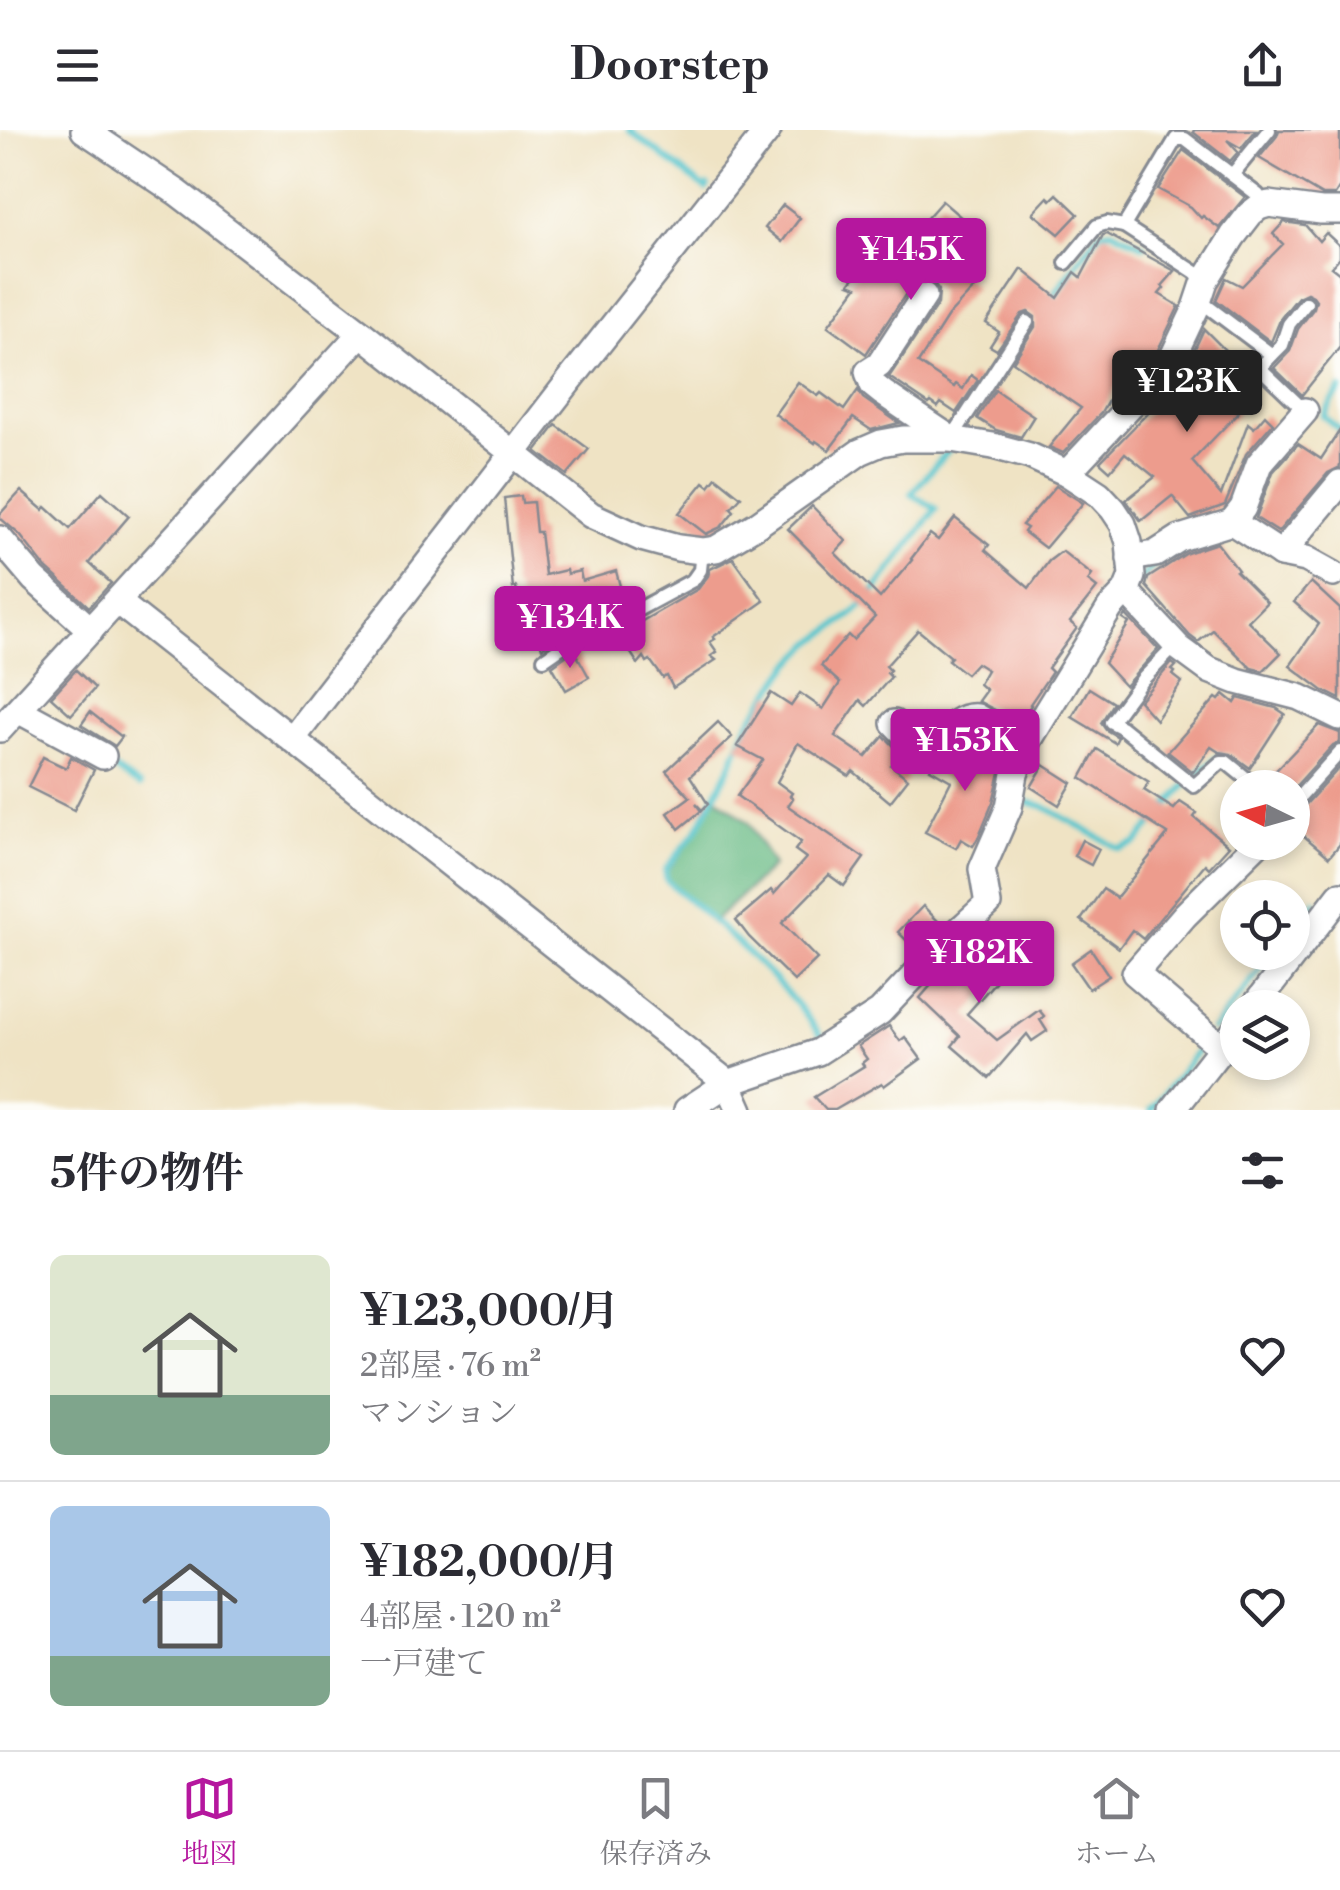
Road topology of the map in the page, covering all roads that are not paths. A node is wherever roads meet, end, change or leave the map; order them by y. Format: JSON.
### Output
{"nodes":[{"id":1,"x":84,"y":130,"type":"edge"},
{"id":2,"x":768,"y":130,"type":"edge"},
{"id":3,"x":1269,"y":130,"type":"edge"},
{"id":4,"x":1232,"y":175,"type":"junction"},
{"id":5,"x":1264,"y":206,"type":"junction"},
{"id":6,"x":1340,"y":211,"type":"edge"},
{"id":7,"x":1124,"y":226,"type":"junction"},
{"id":8,"x":1066,"y":263,"type":"dead end"},
{"id":9,"x":1202,"y":291,"type":"junction"},
{"id":10,"x":924,"y":296,"type":"dead end"},
{"id":11,"x":1306,"y":304,"type":"dead end"},
{"id":12,"x":1027,"y":322,"type":"dead end"},
{"id":13,"x":361,"y":333,"type":"junction"},
{"id":14,"x":1272,"y":354,"type":"junction"},
{"id":15,"x":1305,"y":411,"type":"joint"},
{"id":16,"x":951,"y":440,"type":"junction"},
{"id":17,"x":514,"y":454,"type":"junction"},
{"id":18,"x":1068,"y":473,"type":"junction"},
{"id":19,"x":1340,"y":483,"type":"edge"},
{"id":20,"x":1232,"y":522,"type":"junction"},
{"id":21,"x":0,"y":539,"type":"edge"},
{"id":22,"x":702,"y":551,"type":"junction"},
{"id":23,"x":1281,"y":554,"type":"junction"},
{"id":24,"x":1130,"y":558,"type":"junction"},
{"id":25,"x":1334,"y":574,"type":"dead end"},
{"id":26,"x":1126,"y":591,"type":"junction"},
{"id":27,"x":118,"y":602,"type":"junction"},
{"id":28,"x":91,"y":630,"type":"junction"},
{"id":29,"x":1176,"y":644,"type":"junction"},
{"id":30,"x":544,"y":658,"type":"dead end"},
{"id":31,"x":1340,"y":717,"type":"edge"},
{"id":32,"x":9,"y":720,"type":"edge"},
{"id":33,"x":894,"y":723,"type":"dead end"},
{"id":34,"x":292,"y":740,"type":"junction"},
{"id":35,"x":1026,"y":745,"type":"junction"},
{"id":36,"x":1340,"y":752,"type":"edge"},
{"id":37,"x":102,"y":756,"type":"dead end"},
{"id":38,"x":1236,"y":770,"type":"edge"},
{"id":39,"x":1310,"y":785,"type":"edge"},
{"id":40,"x":1241,"y":860,"type":"edge"},
{"id":41,"x":1340,"y":895,"type":"edge"},
{"id":42,"x":1266,"y":990,"type":"edge"},
{"id":43,"x":1220,"y":1037,"type":"edge"},
{"id":44,"x":728,"y":1083,"type":"junction"},
{"id":45,"x":687,"y":1110,"type":"edge"},
{"id":46,"x":740,"y":1110,"type":"edge"},
{"id":47,"x":1173,"y":1110,"type":"edge"}],
"edges":[{"from":1,"to":13,"type":"street"},
{"from":2,"to":17,"type":"street"},
{"from":3,"to":4,"type":"lane"},
{"from":4,"to":5,"type":"lane"},
{"from":4,"to":7,"type":"lane"},
{"from":5,"to":6,"type":"street"},
{"from":5,"to":9,"type":"street"},
{"from":7,"to":8,"type":"lane"},
{"from":7,"to":9,"type":"lane"},
{"from":9,"to":14,"type":"lane"},
{"from":9,"to":18,"type":"street"},
{"from":10,"to":16,"type":"street"},
{"from":11,"to":14,"type":"lane"},
{"from":12,"to":16,"type":"lane"},
{"from":13,"to":17,"type":"street"},
{"from":13,"to":27,"type":"street"},
{"from":14,"to":15,"type":"lane"},
{"from":15,"to":20,"type":"street"},
{"from":16,"to":18,"type":"street"},
{"from":16,"to":22,"type":"street"},
{"from":17,"to":22,"type":"street"},
{"from":17,"to":34,"type":"street"},
{"from":18,"to":24,"type":"street"},
{"from":19,"to":23,"type":"street"},
{"from":20,"to":23,"type":"street"},
{"from":20,"to":24,"type":"street"},
{"from":21,"to":28,"type":"street"},
{"from":22,"to":30,"type":"lane"},
{"from":23,"to":25,"type":"street"},
{"from":24,"to":26,"type":"street"},
{"from":26,"to":29,"type":"street"},
{"from":26,"to":35,"type":"street"},
{"from":27,"to":28,"type":"street"},
{"from":27,"to":34,"type":"street"},
{"from":28,"to":32,"type":"street"},
{"from":29,"to":31,"type":"street"},
{"from":29,"to":38,"type":"lane"},
{"from":32,"to":37,"type":"street"},
{"from":33,"to":35,"type":"street"},
{"from":34,"to":44,"type":"street"},
{"from":35,"to":44,"type":"street"},
{"from":36,"to":39,"type":"lane"},
{"from":40,"to":43,"type":"street"},
{"from":41,"to":42,"type":"street"},
{"from":43,"to":47,"type":"street"},
{"from":44,"to":45,"type":"street"},
{"from":44,"to":46,"type":"street"}]}
